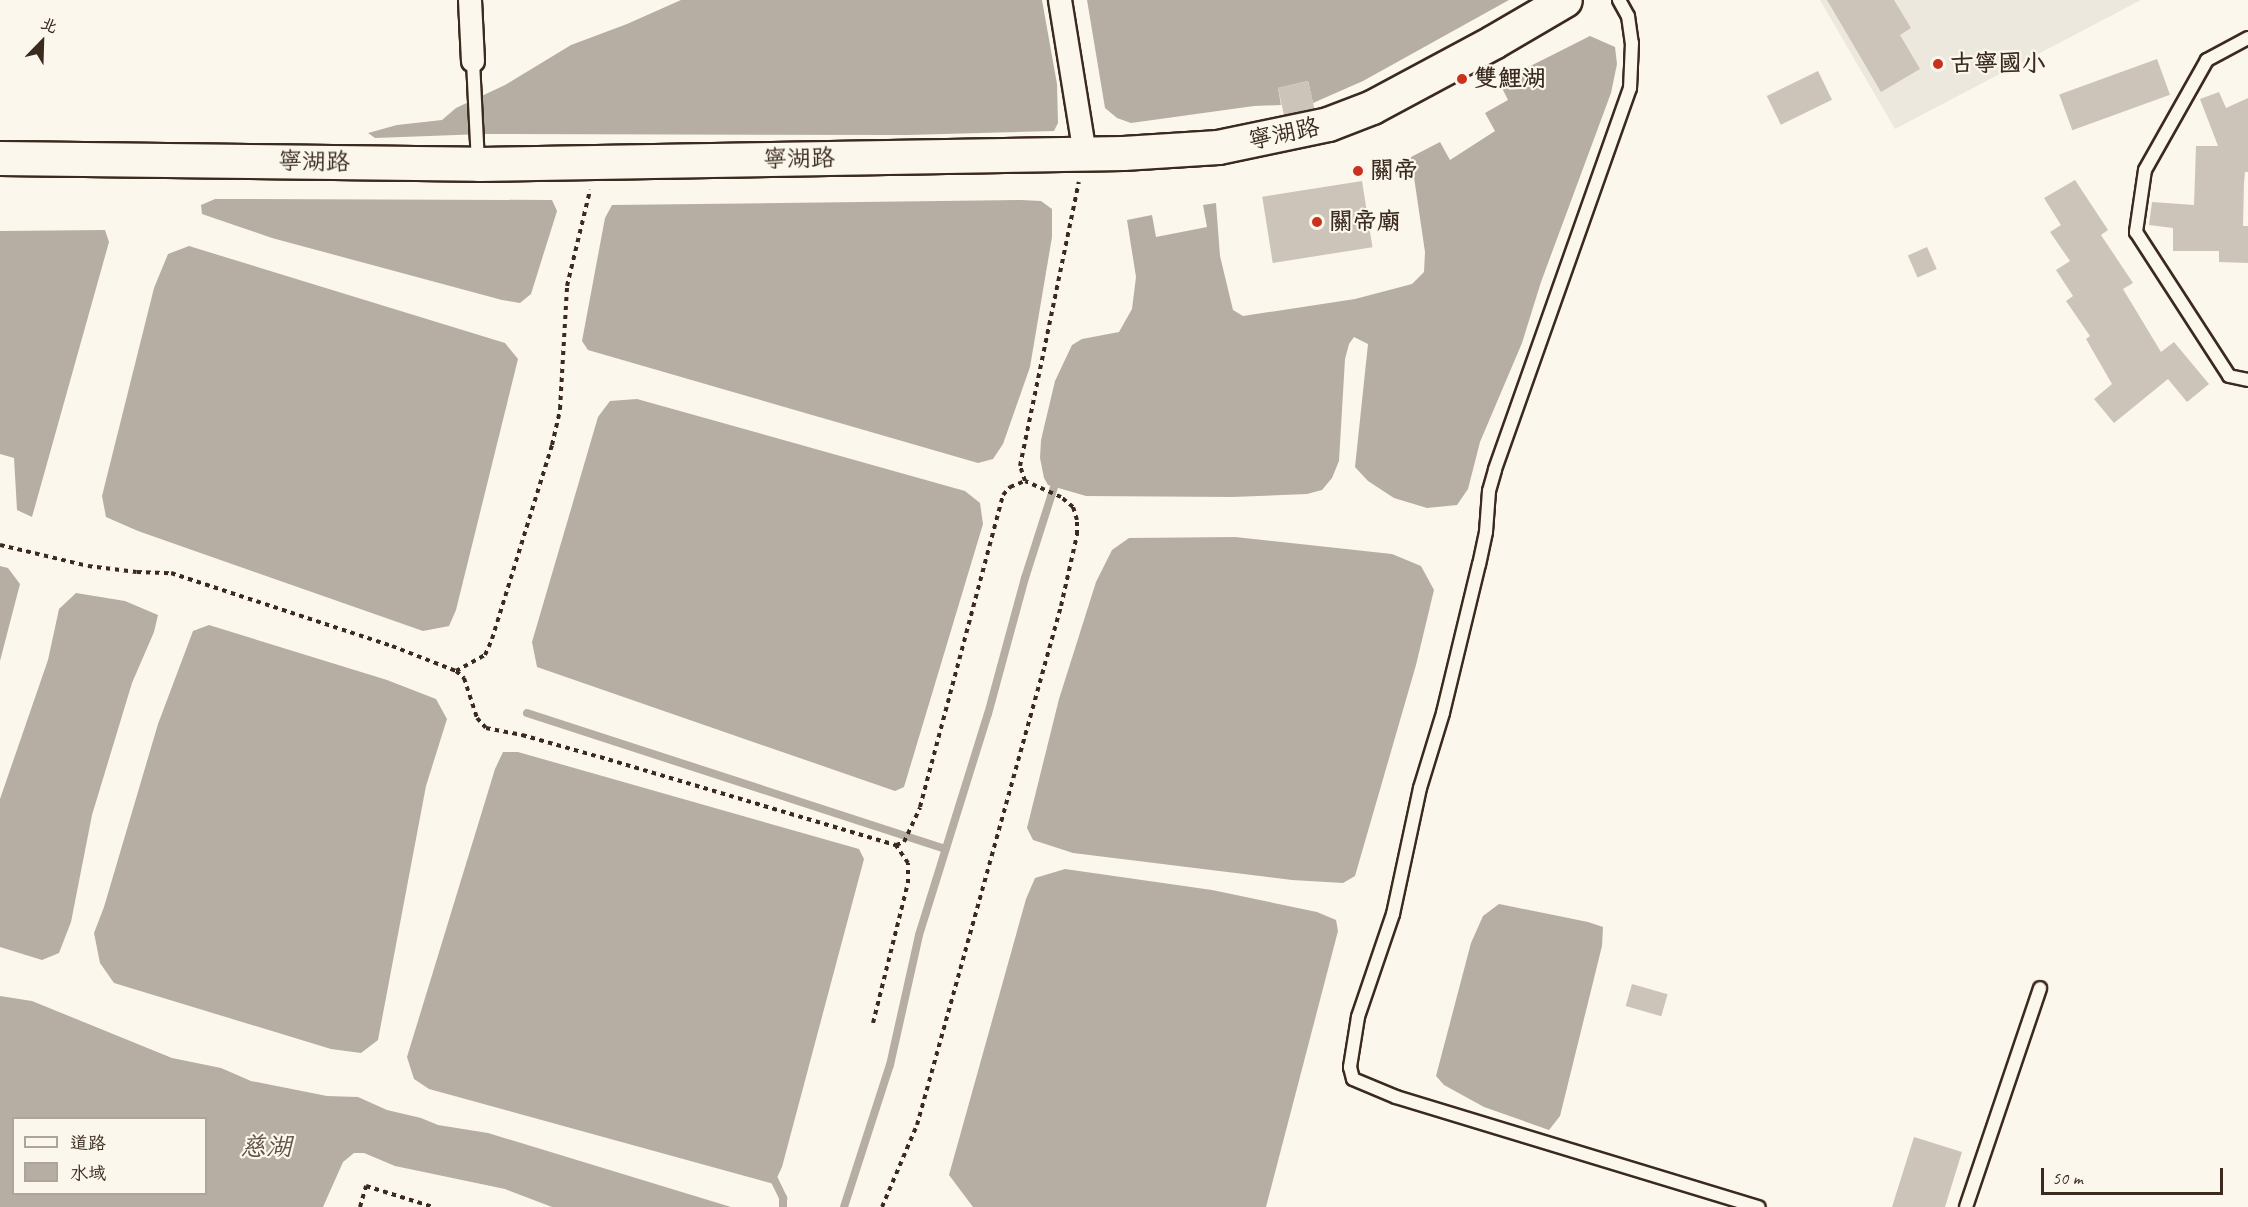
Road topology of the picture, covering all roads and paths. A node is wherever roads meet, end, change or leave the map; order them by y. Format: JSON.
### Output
{"nodes":[{"id":1,"x":470,"y":0,"type":"edge"},
{"id":2,"x":1060,"y":0,"type":"edge"},
{"id":3,"x":1565,"y":0,"type":"edge"},
{"id":4,"x":1619,"y":0,"type":"edge"},
{"id":5,"x":2248,"y":39,"type":"edge"},
{"id":6,"x":473,"y":61,"type":"joint"},
{"id":7,"x":477,"y":152,"type":"junction"},
{"id":8,"x":1085,"y":154,"type":"junction"},
{"id":9,"x":0,"y":158,"type":"edge"},
{"id":10,"x":597,"y":162,"type":"junction"},
{"id":11,"x":2248,"y":380,"type":"edge"},
{"id":12,"x":1024,"y":481,"type":"junction"},
{"id":13,"x":0,"y":545,"type":"edge"},
{"id":14,"x":456,"y":670,"type":"junction"},
{"id":15,"x":896,"y":845,"type":"junction"},
{"id":16,"x":2040,"y":988,"type":"dead end"},
{"id":17,"x":873,"y":1023,"type":"dead end"},
{"id":18,"x":360,"y":1207,"type":"edge"},
{"id":19,"x":433,"y":1207,"type":"edge"},
{"id":20,"x":882,"y":1207,"type":"edge"},
{"id":21,"x":1758,"y":1207,"type":"edge"},
{"id":22,"x":1966,"y":1207,"type":"edge"}],
"edges":[{"from":1,"to":6,"type":"street"},
{"from":2,"to":8,"type":"street"},
{"from":3,"to":8,"type":"main road","name":"寧湖路"},
{"from":4,"to":21,"type":"lane"},
{"from":5,"to":11,"type":"lane"},
{"from":6,"to":7,"type":"lane"},
{"from":7,"to":9,"type":"main road","name":"寧湖路"},
{"from":7,"to":10,"type":"main road","name":"寧湖路"},
{"from":8,"to":10,"type":"main road","name":"寧湖路"},
{"from":8,"to":12,"type":"path"},
{"from":10,"to":14,"type":"path"},
{"from":12,"to":15,"type":"path"},
{"from":12,"to":20,"type":"path"},
{"from":13,"to":14,"type":"path"},
{"from":14,"to":15,"type":"path"},
{"from":15,"to":17,"type":"path"},
{"from":16,"to":22,"type":"lane"},
{"from":18,"to":19,"type":"path"}]}
